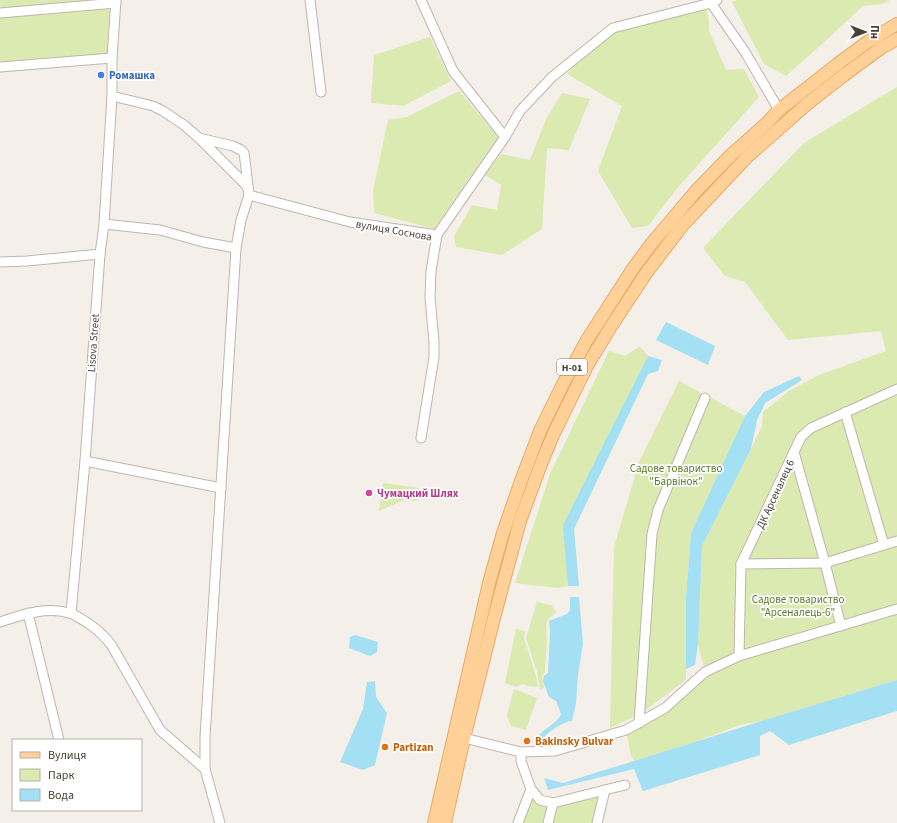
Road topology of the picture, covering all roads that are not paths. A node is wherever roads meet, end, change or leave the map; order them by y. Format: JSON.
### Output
{"nodes":[{"id":1,"x":310,"y":0,"type":"edge"},
{"id":2,"x":421,"y":0,"type":"edge"},
{"id":3,"x":116,"y":2,"type":"edge"},
{"id":4,"x":714,"y":2,"type":"edge"},
{"id":5,"x":0,"y":13,"type":"edge"},
{"id":6,"x":897,"y":24,"type":"edge"},
{"id":7,"x":897,"y":39,"type":"edge"},
{"id":8,"x":112,"y":58,"type":"junction"},
{"id":9,"x":0,"y":66,"type":"edge"},
{"id":10,"x":321,"y":92,"type":"dead end"},
{"id":11,"x":112,"y":96,"type":"junction"},
{"id":12,"x":779,"y":110,"type":"junction"},
{"id":13,"x":505,"y":137,"type":"junction"},
{"id":14,"x":199,"y":138,"type":"junction"},
{"id":15,"x":248,"y":192,"type":"junction"},
{"id":16,"x":104,"y":224,"type":"junction"},
{"id":17,"x":437,"y":235,"type":"junction"},
{"id":18,"x":236,"y":248,"type":"junction"},
{"id":19,"x":100,"y":254,"type":"junction"},
{"id":20,"x":0,"y":262,"type":"edge"},
{"id":21,"x":897,"y":389,"type":"edge"},
{"id":22,"x":705,"y":398,"type":"dead end"},
{"id":23,"x":845,"y":412,"type":"junction"},
{"id":24,"x":421,"y":438,"type":"dead end"},
{"id":25,"x":794,"y":452,"type":"junction"},
{"id":26,"x":85,"y":461,"type":"junction"},
{"id":27,"x":221,"y":488,"type":"junction"},
{"id":28,"x":897,"y":541,"type":"edge"},
{"id":29,"x":884,"y":545,"type":"junction"},
{"id":30,"x":825,"y":563,"type":"junction"},
{"id":31,"x":741,"y":564,"type":"junction"},
{"id":32,"x":897,"y":609,"type":"edge"},
{"id":33,"x":71,"y":613,"type":"junction"},
{"id":34,"x":28,"y":614,"type":"junction"},
{"id":35,"x":0,"y":622,"type":"edge"},
{"id":36,"x":841,"y":626,"type":"junction"},
{"id":37,"x":739,"y":656,"type":"junction"},
{"id":38,"x":639,"y":723,"type":"junction"},
{"id":39,"x":464,"y":738,"type":"junction"},
{"id":40,"x":59,"y":739,"type":"edge"},
{"id":41,"x":521,"y":752,"type":"junction"},
{"id":42,"x":205,"y":769,"type":"junction"},
{"id":43,"x":625,"y":785,"type":"dead end"},
{"id":44,"x":531,"y":789,"type":"junction"},
{"id":45,"x":605,"y":790,"type":"junction"},
{"id":46,"x":553,"y":803,"type":"junction"},
{"id":47,"x":220,"y":823,"type":"edge"},
{"id":48,"x":434,"y":823,"type":"edge"},
{"id":49,"x":445,"y":823,"type":"edge"},
{"id":50,"x":518,"y":823,"type":"edge"},
{"id":51,"x":548,"y":823,"type":"edge"},
{"id":52,"x":597,"y":823,"type":"edge"}],
"edges":[{"from":1,"to":10,"type":"street"},
{"from":2,"to":13,"type":"street"},
{"from":3,"to":5,"type":"street"},
{"from":3,"to":8,"type":"street","name":"Lisova Street"},
{"from":4,"to":12,"type":"street"},
{"from":4,"to":13,"type":"street"},
{"from":6,"to":12,"type":"main road","number":"Н-01"},
{"from":7,"to":39,"type":"main road","number":"Н-01"},
{"from":8,"to":9,"type":"street"},
{"from":8,"to":11,"type":"street","name":"Lisova Street"},
{"from":11,"to":14,"type":"street"},
{"from":11,"to":16,"type":"street","name":"Lisova Street"},
{"from":12,"to":48,"type":"main road","number":"Н-01"},
{"from":13,"to":17,"type":"street"},
{"from":14,"to":15,"type":"street"},
{"from":14,"to":15,"type":"street"},
{"from":15,"to":17,"type":"street","name":"вулиця Соснова"},
{"from":15,"to":18,"type":"street"},
{"from":16,"to":18,"type":"street"},
{"from":16,"to":19,"type":"street","name":"Lisova Street"},
{"from":17,"to":24,"type":"street","name":"вулиця Соснова"},
{"from":18,"to":27,"type":"street"},
{"from":19,"to":20,"type":"street"},
{"from":19,"to":26,"type":"street","name":"Lisova Street"},
{"from":21,"to":23,"type":"street","name":"ДК Арсеналец 6"},
{"from":22,"to":38,"type":"street"},
{"from":23,"to":25,"type":"street","name":"ДК Арсеналец 6"},
{"from":23,"to":29,"type":"street"},
{"from":25,"to":30,"type":"street"},
{"from":25,"to":31,"type":"street","name":"ДК Арсеналец 6"},
{"from":26,"to":27,"type":"street"},
{"from":26,"to":33,"type":"street","name":"Lisova Street"},
{"from":27,"to":42,"type":"street"},
{"from":28,"to":29,"type":"street"},
{"from":29,"to":30,"type":"street"},
{"from":30,"to":31,"type":"street"},
{"from":30,"to":36,"type":"street"},
{"from":31,"to":37,"type":"street","name":"ДК Арсеналец 6"},
{"from":32,"to":36,"type":"street"},
{"from":33,"to":34,"type":"street"},
{"from":33,"to":42,"type":"street"},
{"from":34,"to":35,"type":"street"},
{"from":34,"to":40,"type":"street"},
{"from":36,"to":37,"type":"street"},
{"from":37,"to":38,"type":"street"},
{"from":38,"to":41,"type":"street"},
{"from":39,"to":41,"type":"street"},
{"from":39,"to":49,"type":"main road","number":"Н-01"},
{"from":41,"to":44,"type":"street"},
{"from":42,"to":47,"type":"street"},
{"from":43,"to":45,"type":"street"},
{"from":44,"to":46,"type":"street"},
{"from":44,"to":50,"type":"street"},
{"from":45,"to":46,"type":"street"},
{"from":45,"to":52,"type":"street"},
{"from":46,"to":51,"type":"street"}]}
